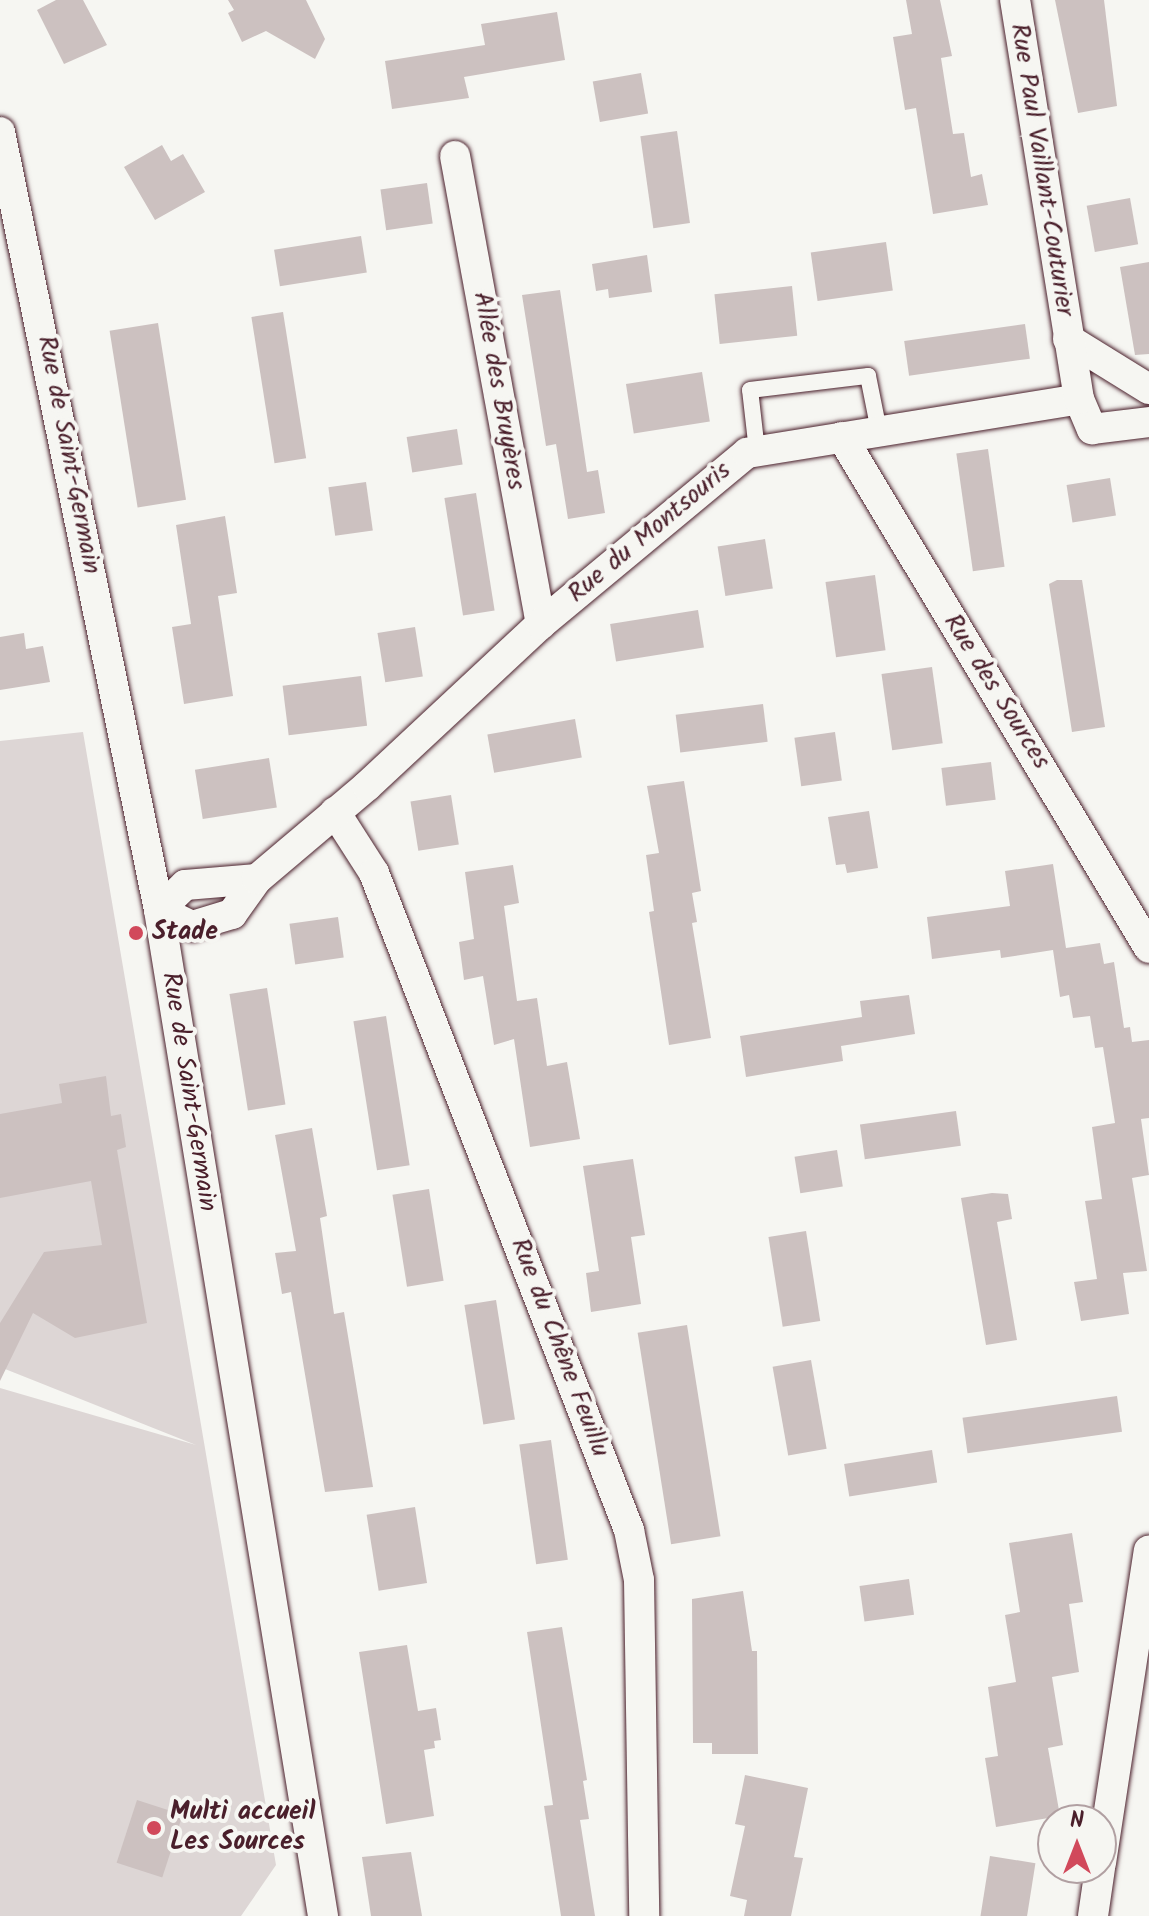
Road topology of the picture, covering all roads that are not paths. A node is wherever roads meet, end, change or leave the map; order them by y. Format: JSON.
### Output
{"nodes":[{"id":1,"x":1015,"y":0,"type":"edge"},
{"id":2,"x":0,"y":132,"type":"edge"},
{"id":3,"x":455,"y":156,"type":"dead end"},
{"id":4,"x":1068,"y":339,"type":"junction"},
{"id":5,"x":1149,"y":389,"type":"edge"},
{"id":6,"x":1079,"y":399,"type":"junction"},
{"id":7,"x":1149,"y":422,"type":"edge"},
{"id":8,"x":879,"y":431,"type":"junction"},
{"id":9,"x":842,"y":437,"type":"junction"},
{"id":10,"x":757,"y":451,"type":"junction"},
{"id":11,"x":541,"y":624,"type":"junction"},
{"id":12,"x":335,"y":812,"type":"junction"},
{"id":13,"x":159,"y":910,"type":"junction"},
{"id":14,"x":1149,"y":948,"type":"edge"},
{"id":15,"x":1149,"y":1551,"type":"edge"},
{"id":16,"x":1139,"y":1693,"type":"edge"},
{"id":17,"x":1115,"y":1804,"type":"edge"},
{"id":18,"x":1098,"y":1884,"type":"edge"},
{"id":19,"x":323,"y":1916,"type":"edge"},
{"id":20,"x":644,"y":1916,"type":"edge"},
{"id":21,"x":1093,"y":1916,"type":"edge"}],
"edges":[{"from":1,"to":4,"type":"street","name":"Rue Paul Vaillant-Couturier"},
{"from":2,"to":13,"type":"street","name":"Rue de Saint-Germain"},
{"from":3,"to":11,"type":"street","name":"Allée des Bruyères"},
{"from":4,"to":5,"type":"street"},
{"from":4,"to":6,"type":"street"},
{"from":6,"to":7,"type":"street"},
{"from":6,"to":8,"type":"street","name":"Rue du Montsouris"},
{"from":8,"to":9,"type":"street","name":"Rue du Montsouris"},
{"from":8,"to":10,"type":"lane"},
{"from":9,"to":10,"type":"street","name":"Rue du Montsouris"},
{"from":9,"to":14,"type":"street","name":"Rue des Sources"},
{"from":10,"to":11,"type":"street","name":"Rue du Montsouris"},
{"from":11,"to":12,"type":"street","name":"Rue du Montsouris"},
{"from":12,"to":13,"type":"street","name":"Rue du Montsouris"},
{"from":12,"to":20,"type":"street","name":"Rue du Chêne Feuillu"},
{"from":13,"to":19,"type":"street","name":"Rue de Saint-Germain"},
{"from":15,"to":16,"type":"street"},
{"from":16,"to":17,"type":"street"},
{"from":18,"to":21,"type":"street"}]}
